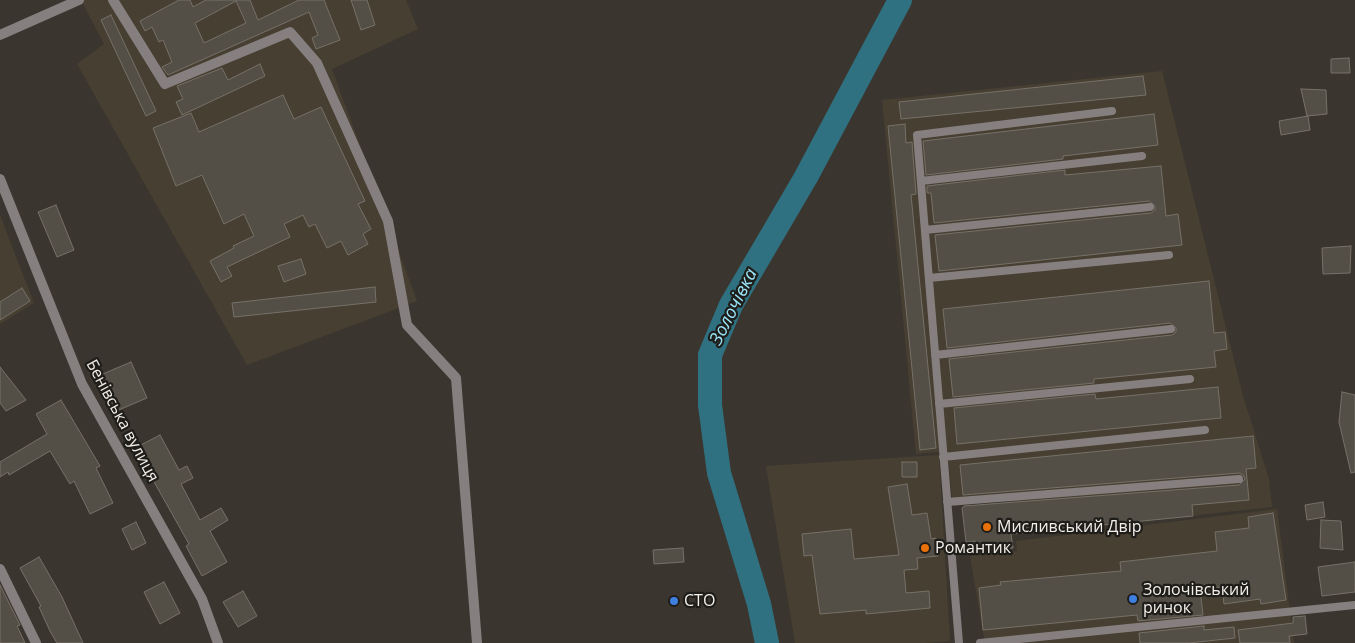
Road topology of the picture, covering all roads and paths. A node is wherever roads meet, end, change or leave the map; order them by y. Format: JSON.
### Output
{"nodes":[{"id":1,"x":79,"y":0,"type":"edge"},
{"id":2,"x":114,"y":0,"type":"edge"},
{"id":3,"x":0,"y":35,"type":"edge"},
{"id":4,"x":1112,"y":111,"type":"dead end"},
{"id":5,"x":1142,"y":156,"type":"dead end"},
{"id":6,"x":0,"y":179,"type":"edge"},
{"id":7,"x":921,"y":181,"type":"junction"},
{"id":8,"x":1150,"y":207,"type":"dead end"},
{"id":9,"x":925,"y":230,"type":"junction"},
{"id":10,"x":1170,"y":255,"type":"dead end"},
{"id":11,"x":929,"y":278,"type":"junction"},
{"id":12,"x":1171,"y":329,"type":"dead end"},
{"id":13,"x":935,"y":355,"type":"junction"},
{"id":14,"x":1190,"y":379,"type":"dead end"},
{"id":15,"x":939,"y":404,"type":"junction"},
{"id":16,"x":1205,"y":430,"type":"dead end"},
{"id":17,"x":943,"y":458,"type":"junction"},
{"id":18,"x":1239,"y":478,"type":"dead end"},
{"id":19,"x":947,"y":502,"type":"junction"},
{"id":20,"x":0,"y":569,"type":"edge"},
{"id":21,"x":1355,"y":605,"type":"edge"},
{"id":22,"x":36,"y":643,"type":"edge"},
{"id":23,"x":218,"y":643,"type":"edge"},
{"id":24,"x":477,"y":643,"type":"edge"},
{"id":25,"x":959,"y":643,"type":"edge"},
{"id":26,"x":980,"y":643,"type":"edge"}],
"edges":[{"from":1,"to":3,"type":"street"},
{"from":2,"to":24,"type":"street"},
{"from":4,"to":7,"type":"lane"},
{"from":5,"to":7,"type":"lane"},
{"from":6,"to":23,"type":"street","name":"Бенівська вулиця"},
{"from":7,"to":9,"type":"lane"},
{"from":8,"to":9,"type":"lane"},
{"from":9,"to":11,"type":"lane"},
{"from":10,"to":11,"type":"lane"},
{"from":11,"to":13,"type":"lane"},
{"from":12,"to":13,"type":"lane"},
{"from":13,"to":15,"type":"lane"},
{"from":14,"to":15,"type":"lane"},
{"from":15,"to":17,"type":"lane"},
{"from":16,"to":17,"type":"lane"},
{"from":17,"to":19,"type":"lane"},
{"from":18,"to":19,"type":"lane"},
{"from":19,"to":25,"type":"lane"},
{"from":20,"to":22,"type":"street"},
{"from":21,"to":26,"type":"lane"}]}
